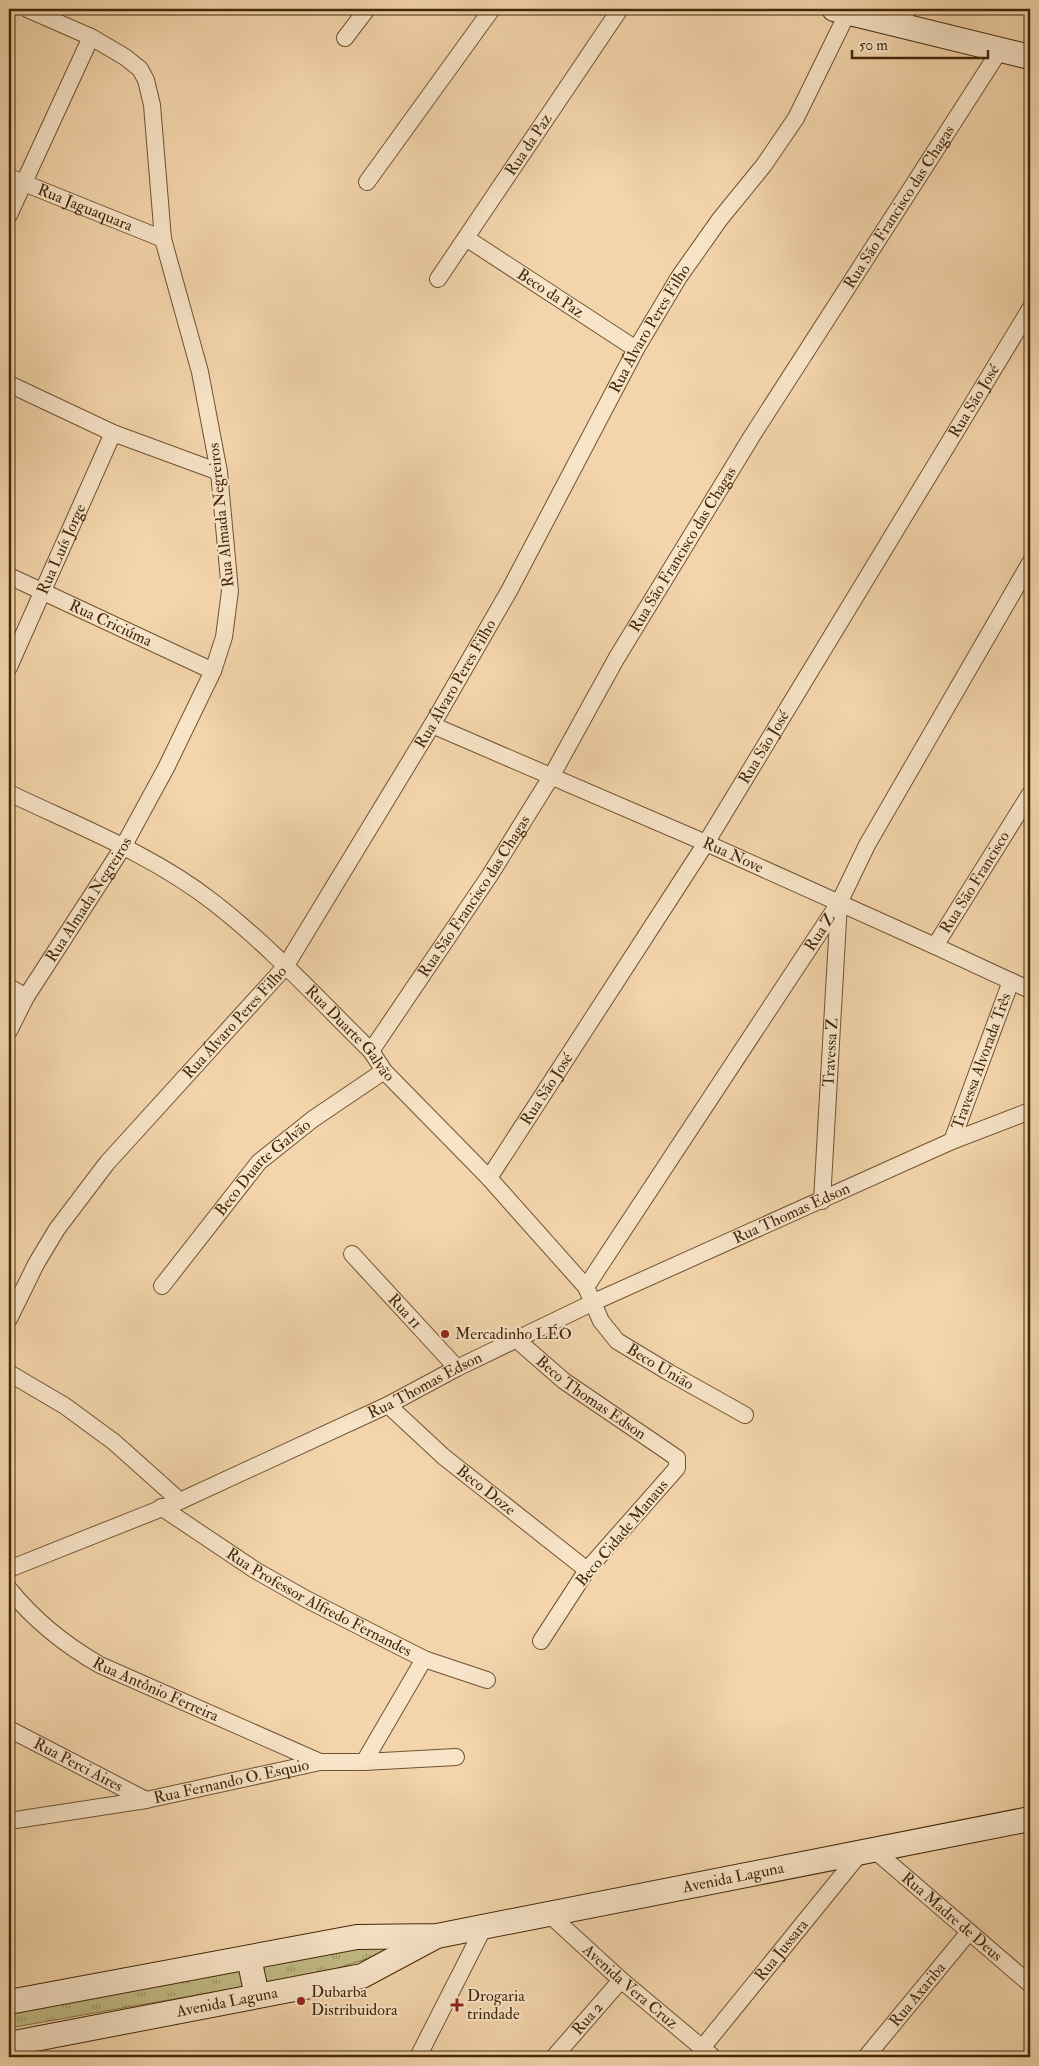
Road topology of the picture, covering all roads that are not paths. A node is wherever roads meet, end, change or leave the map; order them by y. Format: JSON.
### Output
{"nodes":[{"id":1,"x":27,"y":9,"type":"edge"},
{"id":2,"x":368,"y":9,"type":"edge"},
{"id":3,"x":492,"y":9,"type":"edge"},
{"id":4,"x":620,"y":9,"type":"edge"},
{"id":5,"x":841,"y":10,"type":"edge"},
{"id":6,"x":904,"y":18,"type":"edge"},
{"id":7,"x":91,"y":37,"type":"junction"},
{"id":8,"x":346,"y":38,"type":"dead end"},
{"id":9,"x":1000,"y":50,"type":"junction"},
{"id":10,"x":1030,"y":57,"type":"edge"},
{"id":11,"x":9,"y":177,"type":"edge"},
{"id":12,"x":367,"y":182,"type":"dead end"},
{"id":13,"x":24,"y":184,"type":"junction"},
{"id":14,"x":9,"y":215,"type":"edge"},
{"id":15,"x":466,"y":238,"type":"junction"},
{"id":16,"x":163,"y":239,"type":"junction"},
{"id":17,"x":438,"y":279,"type":"dead end"},
{"id":18,"x":1030,"y":309,"type":"edge"},
{"id":19,"x":636,"y":349,"type":"junction"},
{"id":20,"x":9,"y":384,"type":"edge"},
{"id":21,"x":113,"y":433,"type":"junction"},
{"id":22,"x":219,"y":472,"type":"junction"},
{"id":23,"x":1030,"y":563,"type":"edge"},
{"id":24,"x":9,"y":576,"type":"edge"},
{"id":25,"x":43,"y":591,"type":"junction"},
{"id":26,"x":9,"y":667,"type":"edge"},
{"id":27,"x":213,"y":671,"type":"junction"},
{"id":28,"x":432,"y":725,"type":"junction"},
{"id":29,"x":551,"y":777,"type":"junction"},
{"id":30,"x":9,"y":793,"type":"edge"},
{"id":31,"x":1030,"y":794,"type":"edge"},
{"id":32,"x":706,"y":843,"type":"junction"},
{"id":33,"x":123,"y":848,"type":"junction"},
{"id":34,"x":839,"y":903,"type":"junction"},
{"id":35,"x":936,"y":946,"type":"junction"},
{"id":36,"x":285,"y":967,"type":"junction"},
{"id":37,"x":1011,"y":981,"type":"junction"},
{"id":38,"x":9,"y":988,"type":"edge"},
{"id":39,"x":1030,"y":990,"type":"edge"},
{"id":40,"x":26,"y":997,"type":"junction"},
{"id":41,"x":9,"y":1031,"type":"edge"},
{"id":42,"x":371,"y":1052,"type":"junction"},
{"id":43,"x":384,"y":1071,"type":"junction"},
{"id":44,"x":1030,"y":1111,"type":"edge"},
{"id":45,"x":952,"y":1141,"type":"junction"},
{"id":46,"x":489,"y":1178,"type":"junction"},
{"id":47,"x":822,"y":1201,"type":"junction"},
{"id":48,"x":352,"y":1254,"type":"dead end"},
{"id":49,"x":162,"y":1286,"type":"dead end"},
{"id":50,"x":586,"y":1287,"type":"junction"},
{"id":51,"x":594,"y":1302,"type":"junction"},
{"id":52,"x":9,"y":1318,"type":"edge"},
{"id":53,"x":517,"y":1340,"type":"junction"},
{"id":54,"x":457,"y":1368,"type":"junction"},
{"id":55,"x":9,"y":1373,"type":"edge"},
{"id":56,"x":388,"y":1405,"type":"junction"},
{"id":57,"x":745,"y":1415,"type":"dead end"},
{"id":58,"x":668,"y":1452,"type":"joint"},
{"id":59,"x":180,"y":1501,"type":"junction"},
{"id":60,"x":161,"y":1507,"type":"junction"},
{"id":61,"x":9,"y":1569,"type":"edge"},
{"id":62,"x":587,"y":1570,"type":"junction"},
{"id":63,"x":9,"y":1589,"type":"edge"},
{"id":64,"x":541,"y":1641,"type":"dead end"},
{"id":65,"x":424,"y":1659,"type":"junction"},
{"id":66,"x":487,"y":1680,"type":"dead end"},
{"id":67,"x":9,"y":1729,"type":"edge"},
{"id":68,"x":456,"y":1757,"type":"dead end"},
{"id":69,"x":320,"y":1762,"type":"junction"},
{"id":70,"x":364,"y":1762,"type":"junction"},
{"id":71,"x":146,"y":1800,"type":"junction"},
{"id":72,"x":1030,"y":1820,"type":"edge"},
{"id":73,"x":9,"y":1821,"type":"edge"},
{"id":74,"x":867,"y":1850,"type":"junction"},
{"id":75,"x":549,"y":1914,"type":"junction"},
{"id":76,"x":484,"y":1926,"type":"junction"},
{"id":77,"x":969,"y":1932,"type":"junction"},
{"id":78,"x":437,"y":1936,"type":"junction"},
{"id":79,"x":249,"y":1958,"type":"junction"},
{"id":80,"x":621,"y":1980,"type":"junction"},
{"id":81,"x":1030,"y":1984,"type":"edge"},
{"id":82,"x":258,"y":1996,"type":"junction"},
{"id":83,"x":9,"y":2002,"type":"edge"},
{"id":84,"x":9,"y":2044,"type":"edge"},
{"id":85,"x":707,"y":2053,"type":"edge"},
{"id":86,"x":418,"y":2057,"type":"edge"},
{"id":87,"x":554,"y":2057,"type":"edge"},
{"id":88,"x":866,"y":2057,"type":"edge"}],
"edges":[{"from":1,"to":7,"type":"street","name":"Rua Almada Negreiros"},
{"from":2,"to":8,"type":"street"},
{"from":3,"to":12,"type":"street"},
{"from":4,"to":15,"type":"street","name":"Rua da Paz"},
{"from":5,"to":6,"type":"main road"},
{"from":5,"to":19,"type":"street","name":"Rua Álvaro Peres Filho"},
{"from":6,"to":9,"type":"main road"},
{"from":7,"to":13,"type":"street"},
{"from":7,"to":16,"type":"street","name":"Rua Almada Negreiros"},
{"from":9,"to":10,"type":"main road"},
{"from":9,"to":29,"type":"street","name":"Rua São Francisco das Chagas"},
{"from":11,"to":13,"type":"street","name":"Rua Jaguaquara"},
{"from":13,"to":14,"type":"street"},
{"from":13,"to":16,"type":"street","name":"Rua Jaguaquara"},
{"from":15,"to":17,"type":"street","name":"Rua da Paz"},
{"from":15,"to":19,"type":"street","name":"Beco da Paz"},
{"from":16,"to":22,"type":"street","name":"Rua Almada Negreiros"},
{"from":18,"to":32,"type":"street","name":"Rua São José"},
{"from":19,"to":28,"type":"street","name":"Rua Álvaro Peres Filho"},
{"from":20,"to":21,"type":"street"},
{"from":21,"to":22,"type":"street"},
{"from":21,"to":25,"type":"street","name":"Rua Luís Jorge"},
{"from":22,"to":27,"type":"street","name":"Rua Almada Negreiros"},
{"from":23,"to":34,"type":"street","name":"Rua Z"},
{"from":24,"to":25,"type":"street","name":"Rua Criciúma"},
{"from":25,"to":26,"type":"street","name":"Rua Luís Jorge"},
{"from":25,"to":27,"type":"street","name":"Rua Criciúma"},
{"from":27,"to":33,"type":"street","name":"Rua Almada Negreiros"},
{"from":28,"to":29,"type":"street","name":"Rua Nove"},
{"from":28,"to":36,"type":"street","name":"Rua Álvaro Peres Filho"},
{"from":29,"to":32,"type":"street","name":"Rua Nove"},
{"from":29,"to":42,"type":"street","name":"Rua São Francisco das Chagas"},
{"from":30,"to":33,"type":"street","name":"Rua Duarte Galvão"},
{"from":31,"to":35,"type":"street","name":"Rua São Francisco"},
{"from":32,"to":34,"type":"street","name":"Rua Nove"},
{"from":32,"to":46,"type":"street","name":"Rua São José"},
{"from":33,"to":36,"type":"street","name":"Rua Duarte Galvão"},
{"from":33,"to":40,"type":"street","name":"Rua Almada Negreiros"},
{"from":34,"to":35,"type":"street","name":"Rua Nove"},
{"from":34,"to":47,"type":"street","name":"Travessa Z"},
{"from":34,"to":50,"type":"street","name":"Rua Z"},
{"from":35,"to":37,"type":"street","name":"Rua Nove"},
{"from":36,"to":42,"type":"street","name":"Rua Duarte Galvão"},
{"from":36,"to":52,"type":"street","name":"Rua Álvaro Peres Filho"},
{"from":37,"to":39,"type":"street","name":"Rua Nove"},
{"from":37,"to":45,"type":"street","name":"Travessa Alvorada Três"},
{"from":38,"to":40,"type":"street"},
{"from":40,"to":41,"type":"street","name":"Rua Almada Negreiros"},
{"from":42,"to":43,"type":"street","name":"Rua Duarte Galvão"},
{"from":43,"to":46,"type":"street","name":"Rua Duarte Galvão"},
{"from":43,"to":49,"type":"street","name":"Beco Duarte Galvão"},
{"from":44,"to":45,"type":"street","name":"Rua Thomas Edson"},
{"from":45,"to":47,"type":"street","name":"Rua Thomas Edson"},
{"from":46,"to":50,"type":"street","name":"Rua Duarte Galvão"},
{"from":47,"to":51,"type":"street","name":"Rua Thomas Edson"},
{"from":48,"to":54,"type":"street","name":"Rua 11"},
{"from":50,"to":51,"type":"street","name":"Rua Duarte Galvão"},
{"from":51,"to":53,"type":"street","name":"Rua Thomas Edson"},
{"from":51,"to":57,"type":"street","name":"Beco União"},
{"from":53,"to":54,"type":"street","name":"Rua Thomas Edson"},
{"from":53,"to":58,"type":"street","name":"Beco Thomas Edson"},
{"from":54,"to":56,"type":"street","name":"Rua Thomas Edson"},
{"from":55,"to":59,"type":"street"},
{"from":56,"to":59,"type":"street","name":"Rua Thomas Edson"},
{"from":56,"to":62,"type":"street","name":"Beco Doze"},
{"from":58,"to":62,"type":"street","name":"Beco Cidade Manaus"},
{"from":59,"to":60,"type":"street","name":"Rua Thomas Edson"},
{"from":60,"to":61,"type":"street","name":"Rua Thomas Edson"},
{"from":60,"to":65,"type":"street","name":"Rua Professor Alfredo Fernandes"},
{"from":62,"to":64,"type":"street","name":"Beco Cidade Manaus"},
{"from":63,"to":69,"type":"street","name":"Rua Antônio Ferreira"},
{"from":65,"to":66,"type":"street","name":"Rua Professor Alfredo Fernandes"},
{"from":65,"to":70,"type":"street"},
{"from":67,"to":71,"type":"street","name":"Rua Perci Aires"},
{"from":68,"to":70,"type":"street","name":"Rua Fernando O. Esquio"},
{"from":69,"to":70,"type":"street","name":"Rua Fernando O. Esquio"},
{"from":69,"to":71,"type":"street","name":"Rua Fernando O. Esquio"},
{"from":71,"to":73,"type":"street","name":"Rua Fernando O. Esquio"},
{"from":72,"to":74,"type":"main road","name":"Avenida Laguna"},
{"from":74,"to":75,"type":"main road","name":"Avenida Laguna"},
{"from":74,"to":77,"type":"street","name":"Rua Madre de Deus"},
{"from":74,"to":85,"type":"street","name":"Rua Jussara"},
{"from":75,"to":76,"type":"main road","name":"Avenida Laguna"},
{"from":75,"to":80,"type":"street","name":"Avenida Vera Cruz"},
{"from":76,"to":78,"type":"main road","name":"Avenida Laguna"},
{"from":76,"to":86,"type":"street"},
{"from":77,"to":81,"type":"street","name":"Rua Madre de Deus"},
{"from":77,"to":88,"type":"street","name":"Rua Axariba"},
{"from":78,"to":79,"type":"main road","name":"Avenida Laguna"},
{"from":78,"to":82,"type":"main road","name":"Avenida Laguna"},
{"from":79,"to":82,"type":"main road"},
{"from":79,"to":83,"type":"main road","name":"Avenida Laguna"},
{"from":80,"to":85,"type":"street","name":"Avenida Vera Cruz"},
{"from":80,"to":87,"type":"street","name":"Rua 2"},
{"from":82,"to":84,"type":"main road","name":"Avenida Laguna"}]}
